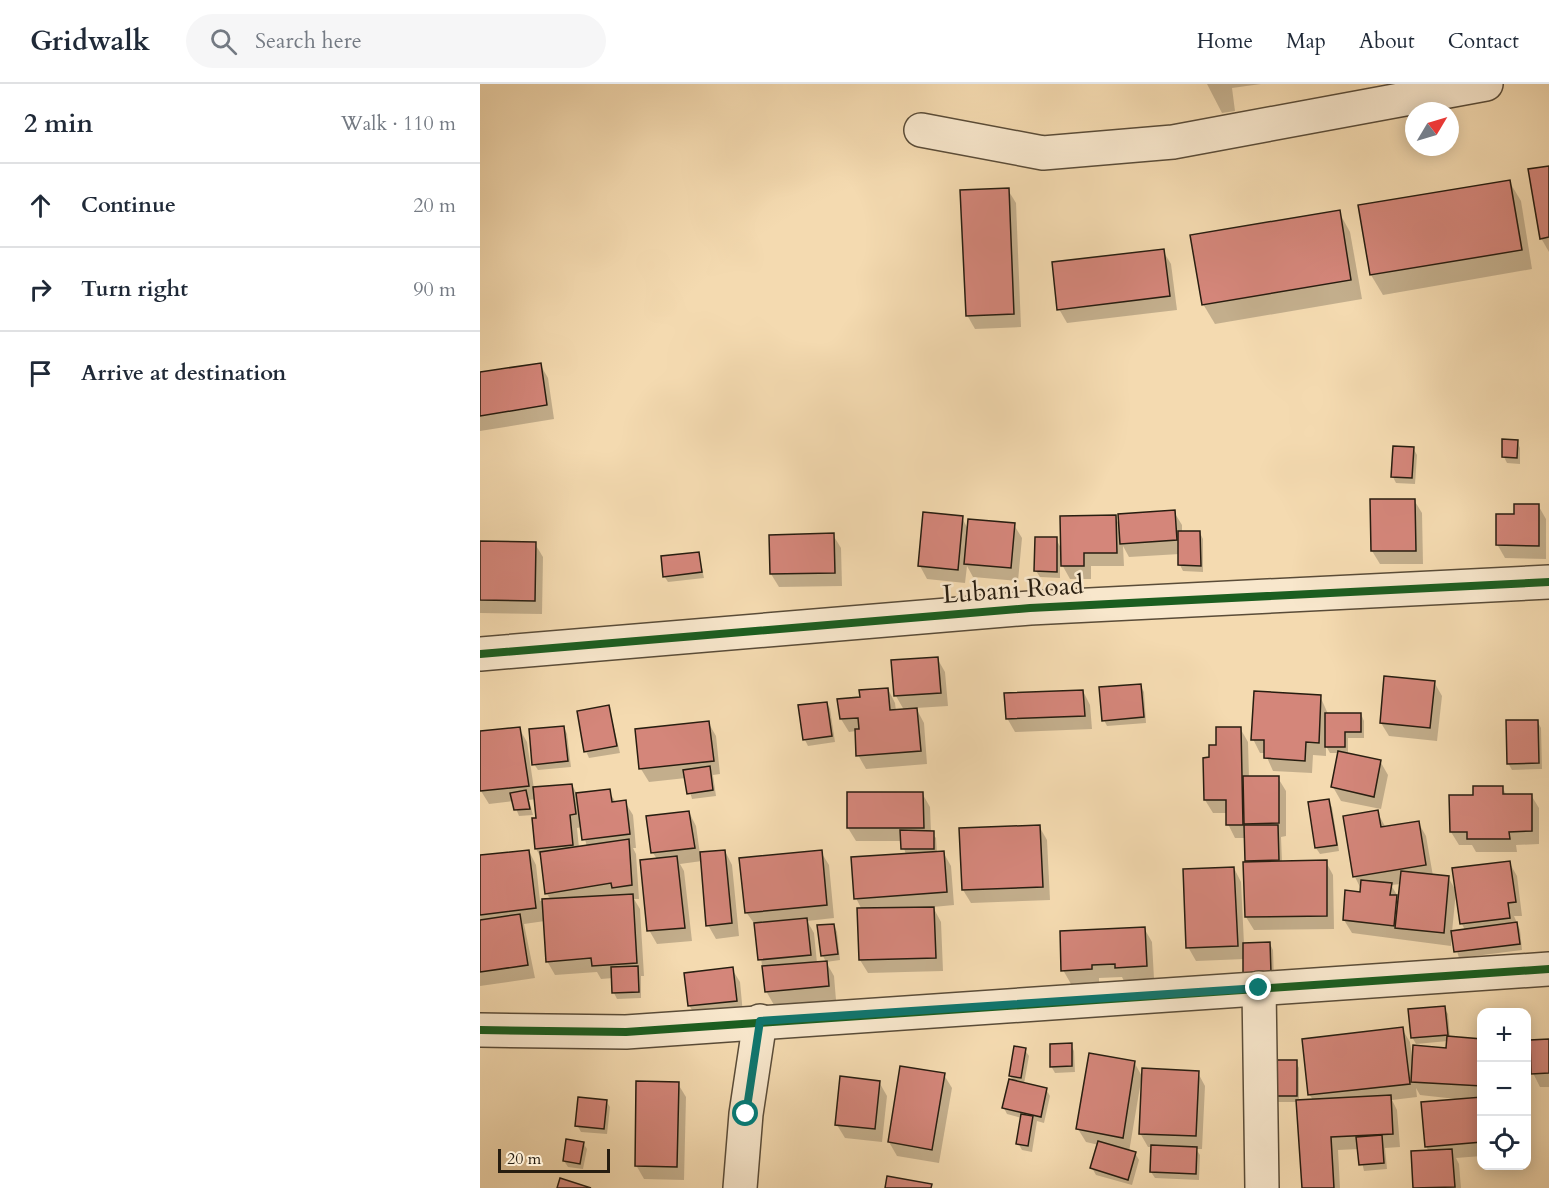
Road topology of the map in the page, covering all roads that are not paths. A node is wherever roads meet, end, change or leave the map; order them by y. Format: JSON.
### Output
{"nodes":[{"id":1,"x":1486,"y":84,"type":"edge"},
{"id":2,"x":921,"y":130,"type":"dead end"},
{"id":3,"x":1549,"y":582,"type":"edge"},
{"id":4,"x":480,"y":654,"type":"edge"},
{"id":5,"x":1549,"y":969,"type":"edge"},
{"id":6,"x":1259,"y":988,"type":"junction"},
{"id":7,"x":760,"y":1021,"type":"junction"},
{"id":8,"x":480,"y":1030,"type":"edge"},
{"id":9,"x":740,"y":1188,"type":"edge"},
{"id":10,"x":1262,"y":1188,"type":"edge"}],
"edges":[{"from":1,"to":2,"type":"street"},
{"from":3,"to":4,"type":"street","name":"Lubani Road"},
{"from":5,"to":6,"type":"street"},
{"from":6,"to":7,"type":"street"},
{"from":6,"to":10,"type":"street"},
{"from":7,"to":8,"type":"street"},
{"from":7,"to":9,"type":"street"}]}
